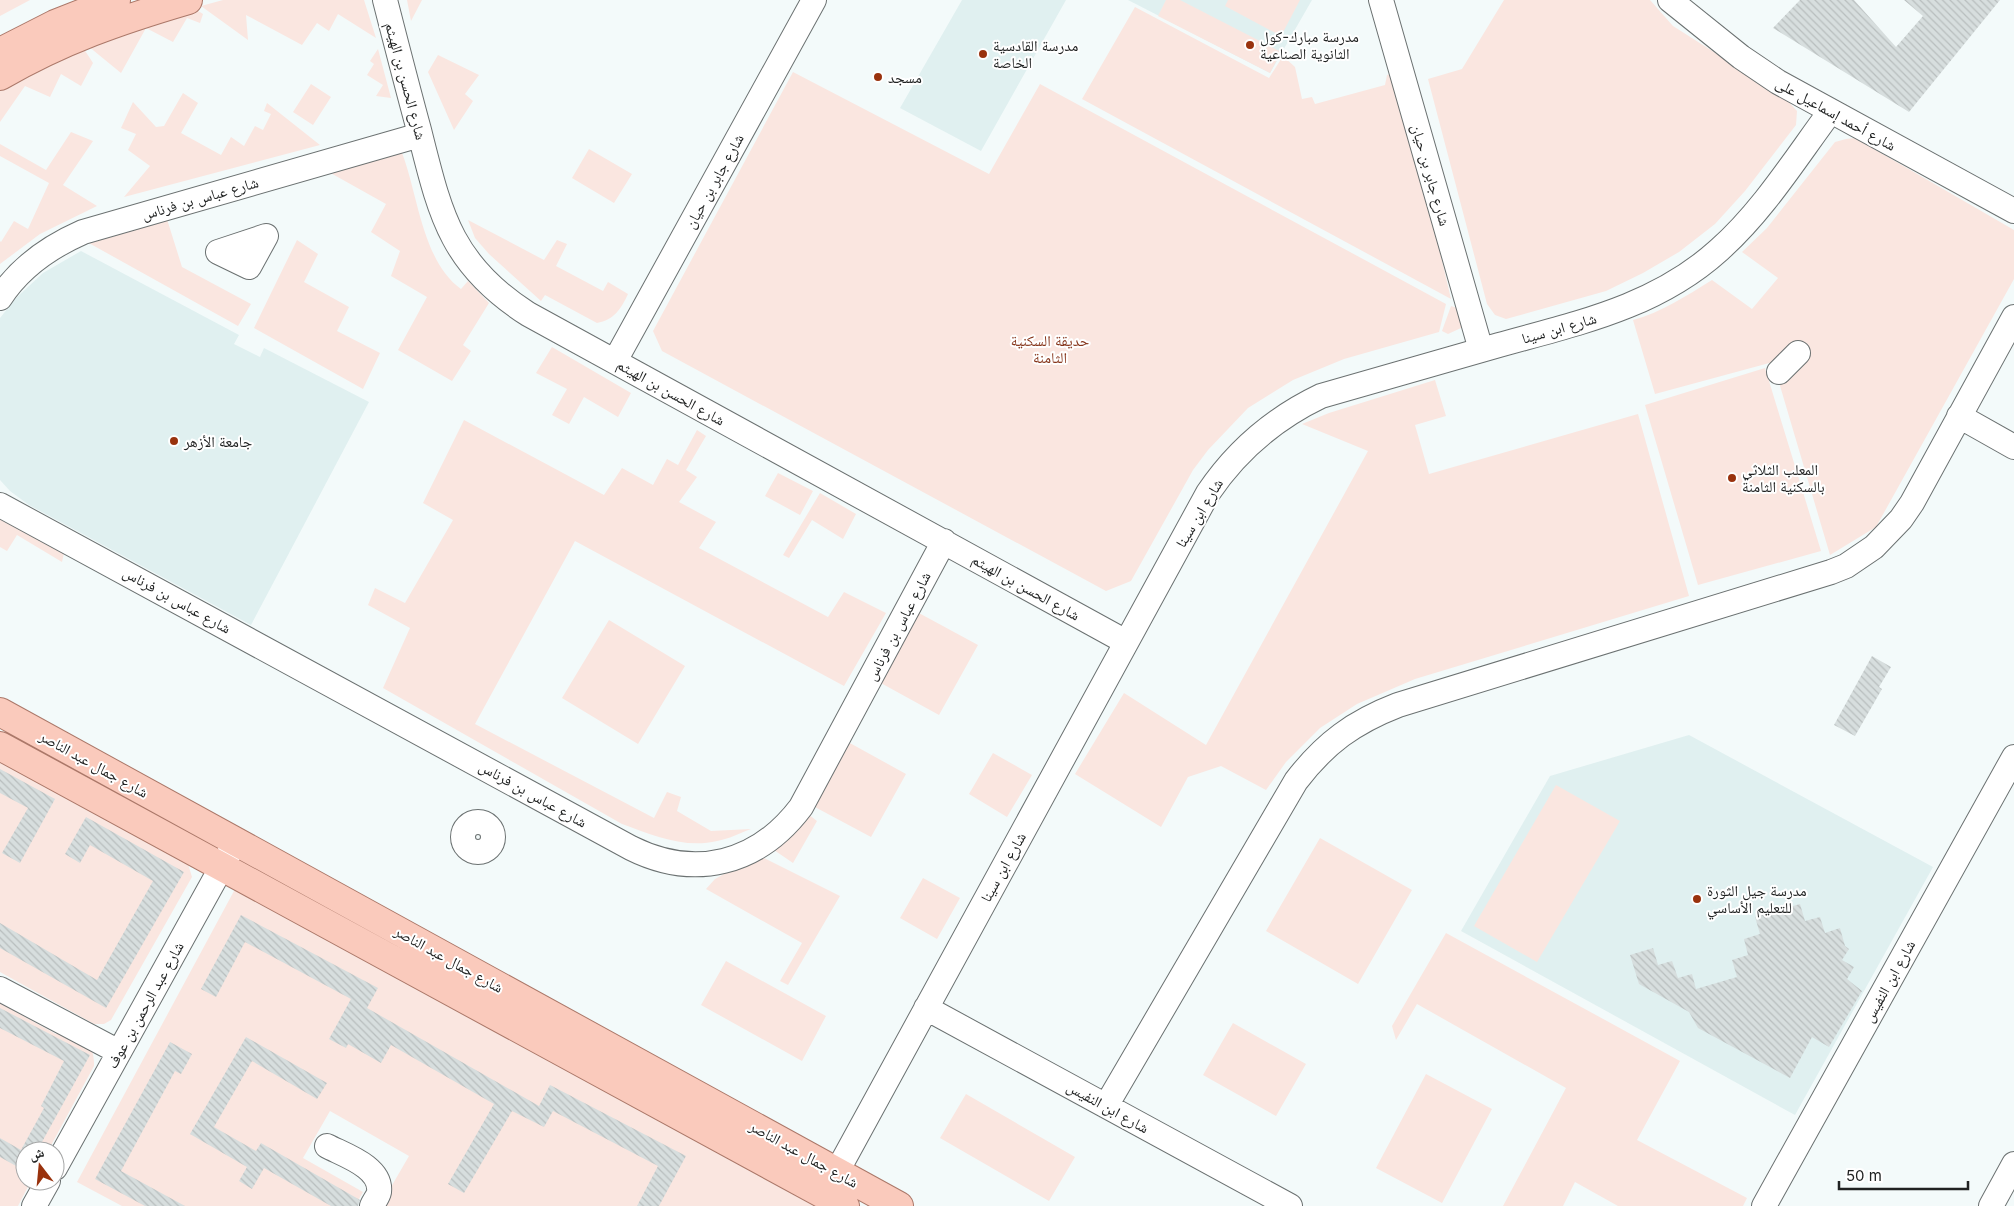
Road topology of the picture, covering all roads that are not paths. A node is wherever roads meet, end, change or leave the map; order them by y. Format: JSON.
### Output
{"nodes":[{"id":1,"x":116,"y":0,"type":"edge"},
{"id":2,"x":188,"y":0,"type":"edge"},
{"id":3,"x":385,"y":0,"type":"edge"},
{"id":4,"x":814,"y":0,"type":"edge"},
{"id":5,"x":1381,"y":0,"type":"edge"},
{"id":6,"x":1670,"y":0,"type":"edge"},
{"id":7,"x":0,"y":52,"type":"edge"},
{"id":8,"x":0,"y":76,"type":"edge"},
{"id":9,"x":1830,"y":112,"type":"junction"},
{"id":10,"x":420,"y":135,"type":"junction"},
{"id":11,"x":2014,"y":211,"type":"edge"},
{"id":12,"x":0,"y":298,"type":"edge"},
{"id":13,"x":2014,"y":317,"type":"edge"},
{"id":14,"x":1481,"y":350,"type":"junction"},
{"id":15,"x":1798,"y":353,"type":"dead end"},
{"id":16,"x":615,"y":362,"type":"junction"},
{"id":17,"x":1780,"y":372,"type":"dead end"},
{"id":18,"x":1959,"y":416,"type":"junction"},
{"id":19,"x":2014,"y":448,"type":"edge"},
{"id":20,"x":0,"y":505,"type":"edge"},
{"id":21,"x":944,"y":541,"type":"junction"},
{"id":22,"x":1126,"y":642,"type":"junction"},
{"id":23,"x":0,"y":712,"type":"edge"},
{"id":24,"x":0,"y":746,"type":"edge"},
{"id":25,"x":2014,"y":757,"type":"edge"},
{"id":26,"x":236,"y":841,"type":"junction"},
{"id":27,"x":222,"y":867,"type":"junction"},
{"id":28,"x":0,"y":989,"type":"edge"},
{"id":29,"x":926,"y":1008,"type":"junction"},
{"id":30,"x":119,"y":1052,"type":"junction"},
{"id":31,"x":1106,"y":1106,"type":"junction"},
{"id":32,"x":327,"y":1146,"type":"dead end"},
{"id":33,"x":65,"y":1150,"type":"edge"},
{"id":34,"x":2014,"y":1164,"type":"edge"},
{"id":35,"x":835,"y":1191,"type":"edge"},
{"id":36,"x":372,"y":1206,"type":"edge"},
{"id":37,"x":899,"y":1206,"type":"edge"},
{"id":38,"x":1290,"y":1206,"type":"edge"},
{"id":39,"x":1764,"y":1206,"type":"edge"},
{"id":40,"x":1991,"y":1206,"type":"edge"}],
"edges":[{"from":1,"to":7,"type":"main road"},
{"from":2,"to":8,"type":"main road"},
{"from":3,"to":10,"type":"street","name":"شارع الحسن بن الهيثم"},
{"from":4,"to":16,"type":"street","name":"شارع جابر بن حيان"},
{"from":5,"to":14,"type":"street","name":"شارع جابر بن حيان"},
{"from":6,"to":9,"type":"street","name":"شارع أحمد إسماعيل على"},
{"from":9,"to":11,"type":"street","name":"شارع أحمد إسماعيل على"},
{"from":9,"to":14,"type":"street","name":"شارع ابن سينا"},
{"from":10,"to":12,"type":"street","name":"شارع عباس بن فرناس"},
{"from":10,"to":16,"type":"street","name":"شارع الحسن بن الهيثم"},
{"from":13,"to":18,"type":"street"},
{"from":14,"to":22,"type":"street","name":"شارع ابن سينا"},
{"from":15,"to":17,"type":"street"},
{"from":16,"to":21,"type":"street","name":"شارع الحسن بن الهيثم"},
{"from":18,"to":19,"type":"street"},
{"from":18,"to":31,"type":"street"},
{"from":20,"to":21,"type":"street","name":"شارع عباس بن فرناس"},
{"from":21,"to":22,"type":"street","name":"شارع الحسن بن الهيثم"},
{"from":22,"to":29,"type":"street","name":"شارع ابن سينا"},
{"from":23,"to":26,"type":"main road","name":"شارع جمال عبد الناصر"},
{"from":24,"to":27,"type":"main road","name":"شارع جمال عبد الناصر"},
{"from":25,"to":39,"type":"street","name":"شارع ابن النفيس"},
{"from":26,"to":27,"type":"street","name":"شارع عبد الرحمن بن عوف"},
{"from":26,"to":35,"type":"main road","name":"شارع جمال عبد الناصر"},
{"from":27,"to":30,"type":"street","name":"شارع عبد الرحمن بن عوف"},
{"from":27,"to":35,"type":"main road","name":"شارع جمال عبد الناصر"},
{"from":28,"to":30,"type":"street"},
{"from":29,"to":31,"type":"street","name":"شارع ابن النفيس"},
{"from":29,"to":35,"type":"street","name":"شارع ابن سينا"},
{"from":30,"to":33,"type":"street","name":"شارع عبد الرحمن بن عوف"},
{"from":31,"to":38,"type":"street","name":"شارع ابن النفيس"},
{"from":32,"to":36,"type":"street"},
{"from":34,"to":40,"type":"street"},
{"from":35,"to":37,"type":"main road","name":"شارع جمال عبد الناصر"}]}
